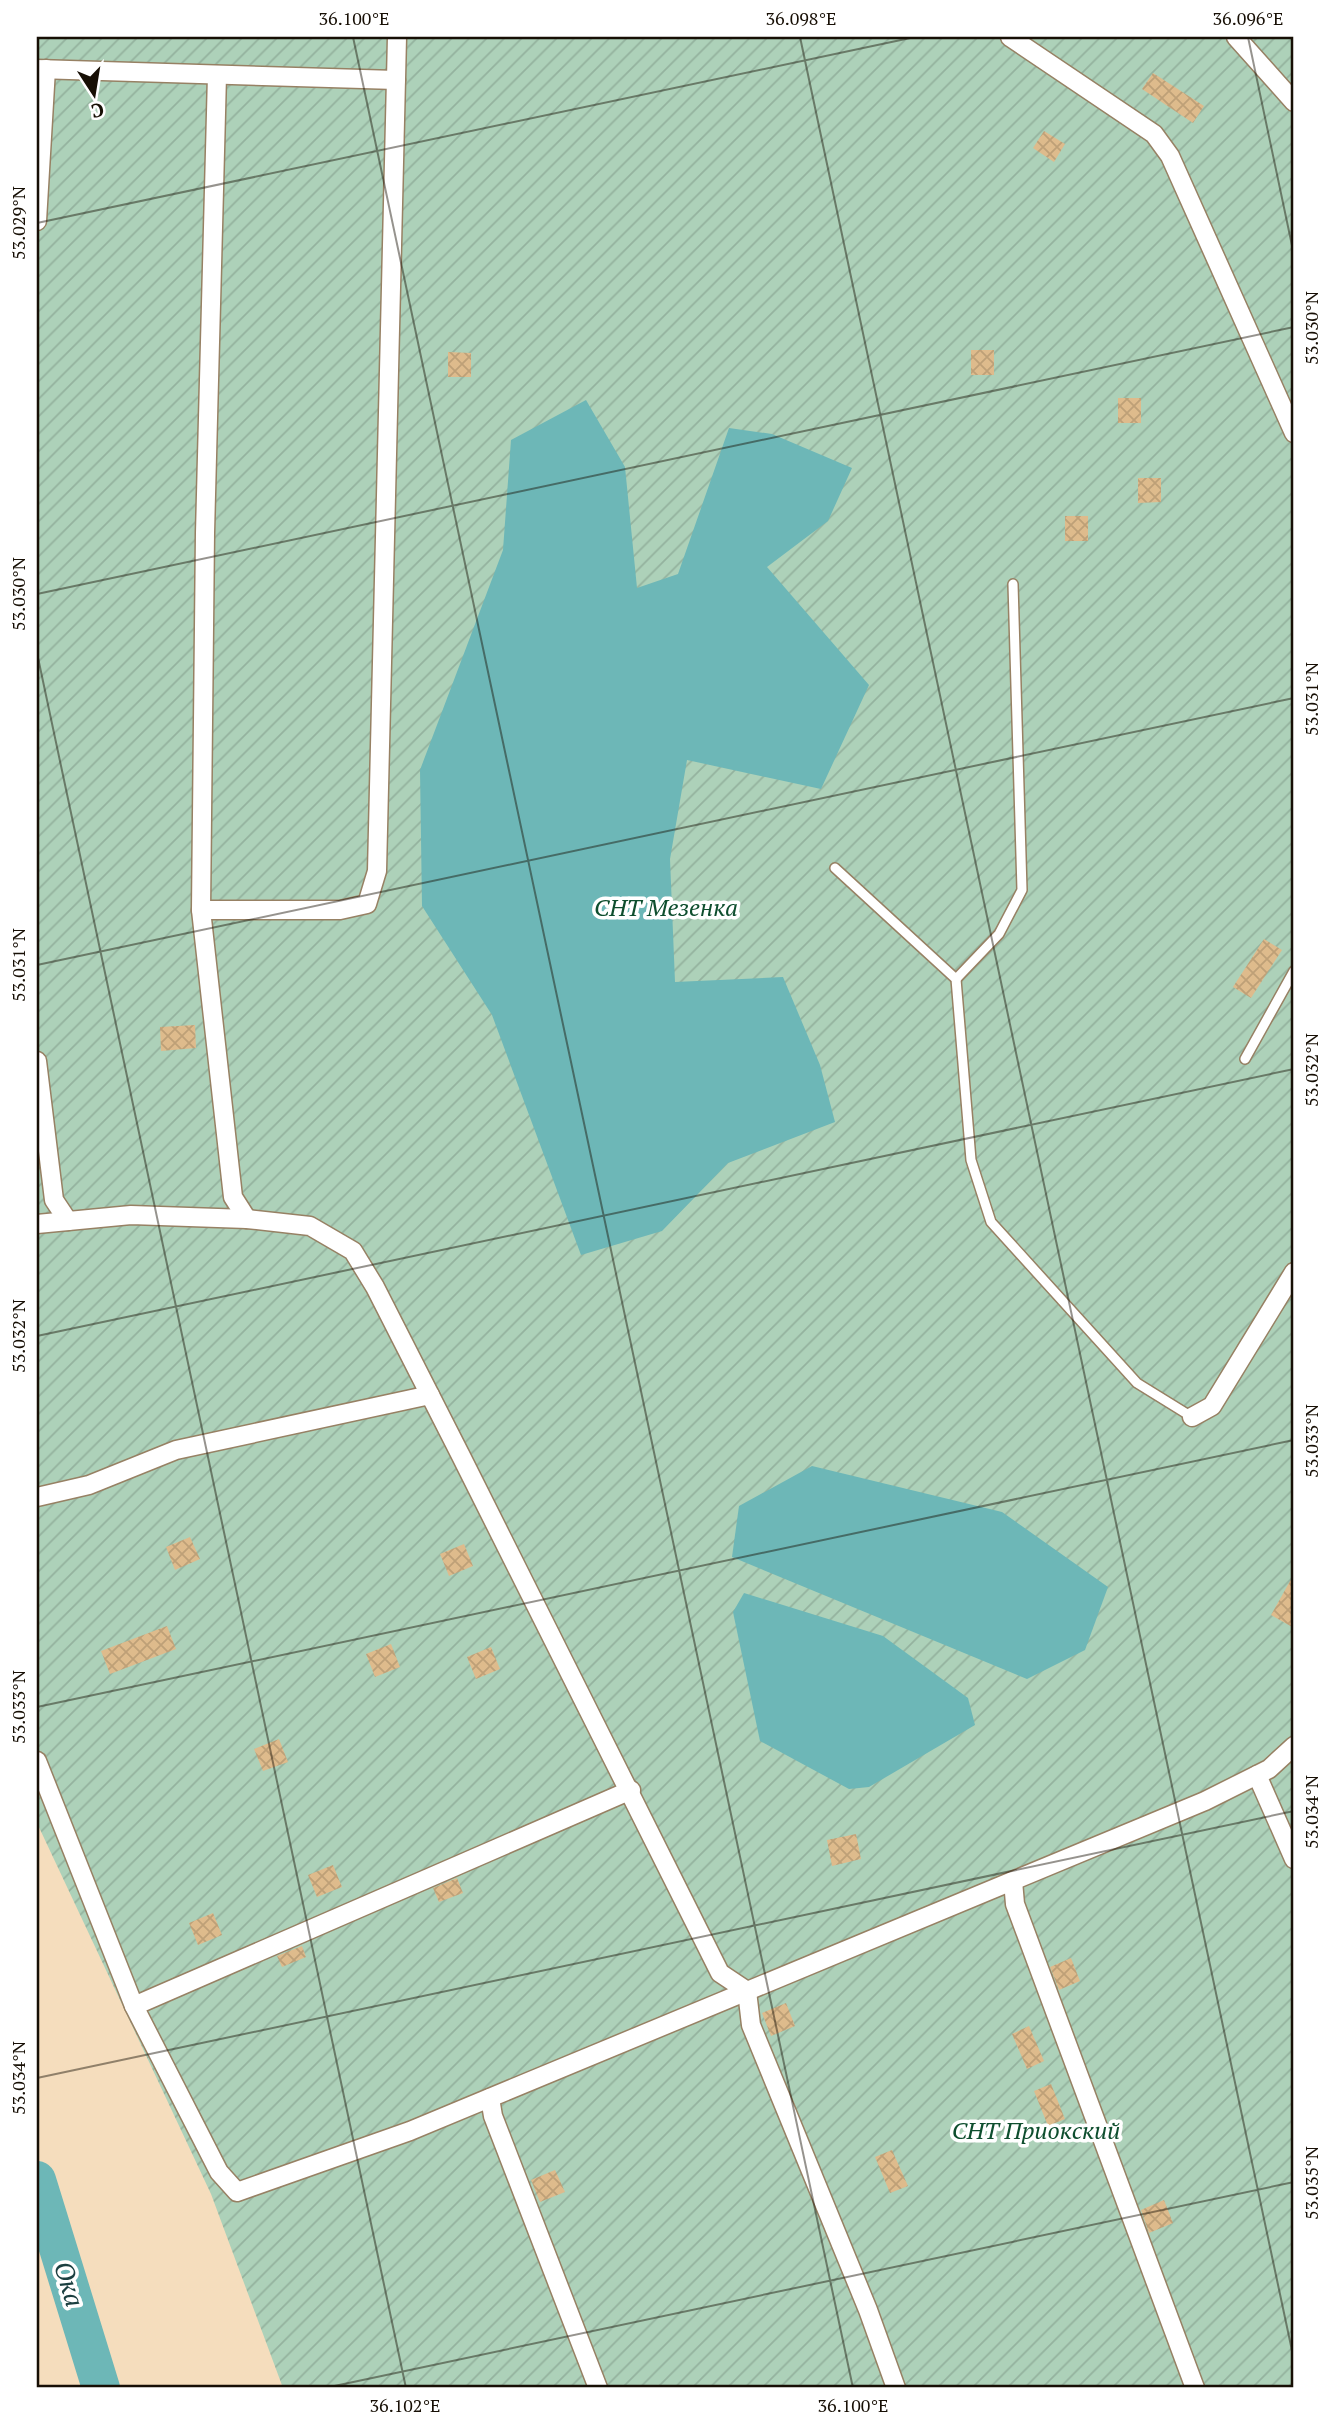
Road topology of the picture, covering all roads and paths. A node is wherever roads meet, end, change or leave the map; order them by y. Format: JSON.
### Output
{"nodes":[{"id":1,"x":397,"y":37,"type":"edge"},
{"id":2,"x":1010,"y":37,"type":"edge"},
{"id":3,"x":1236,"y":37,"type":"edge"},
{"id":4,"x":41,"y":69,"type":"edge"},
{"id":5,"x":217,"y":75,"type":"junction"},
{"id":6,"x":396,"y":79,"type":"junction"},
{"id":7,"x":1294,"y":102,"type":"edge"},
{"id":8,"x":37,"y":221,"type":"edge"},
{"id":9,"x":1294,"y":433,"type":"edge"},
{"id":10,"x":1013,"y":584,"type":"dead end"},
{"id":11,"x":835,"y":868,"type":"dead end"},
{"id":12,"x":201,"y":910,"type":"junction"},
{"id":13,"x":1294,"y":971,"type":"edge"},
{"id":14,"x":956,"y":979,"type":"junction"},
{"id":15,"x":1245,"y":1059,"type":"dead end"},
{"id":16,"x":37,"y":1060,"type":"edge"},
{"id":17,"x":247,"y":1219,"type":"junction"},
{"id":18,"x":68,"y":1222,"type":"junction"},
{"id":19,"x":37,"y":1224,"type":"edge"},
{"id":20,"x":1294,"y":1272,"type":"edge"},
{"id":21,"x":430,"y":1395,"type":"junction"},
{"id":22,"x":1192,"y":1417,"type":"joint"},
{"id":23,"x":37,"y":1497,"type":"edge"},
{"id":24,"x":1294,"y":1746,"type":"edge"},
{"id":25,"x":37,"y":1761,"type":"edge"},
{"id":26,"x":1257,"y":1775,"type":"junction"},
{"id":27,"x":631,"y":1790,"type":"junction"},
{"id":28,"x":1294,"y":1859,"type":"edge"},
{"id":29,"x":1013,"y":1881,"type":"junction"},
{"id":30,"x":747,"y":1991,"type":"junction"},
{"id":31,"x":134,"y":2006,"type":"junction"},
{"id":32,"x":490,"y":2098,"type":"junction"},
{"id":33,"x":598,"y":2388,"type":"edge"},
{"id":34,"x":896,"y":2388,"type":"edge"},
{"id":35,"x":1195,"y":2388,"type":"edge"}],
"edges":[{"from":1,"to":6,"type":"street"},
{"from":2,"to":9,"type":"street"},
{"from":3,"to":7,"type":"street"},
{"from":4,"to":5,"type":"street"},
{"from":4,"to":8,"type":"street"},
{"from":5,"to":6,"type":"street"},
{"from":5,"to":12,"type":"street"},
{"from":6,"to":12,"type":"street"},
{"from":10,"to":14,"type":"lane"},
{"from":11,"to":14,"type":"lane"},
{"from":12,"to":17,"type":"street"},
{"from":13,"to":15,"type":"lane"},
{"from":14,"to":22,"type":"lane"},
{"from":16,"to":18,"type":"street"},
{"from":17,"to":18,"type":"street"},
{"from":17,"to":21,"type":"street"},
{"from":18,"to":19,"type":"street"},
{"from":20,"to":22,"type":"street"},
{"from":21,"to":23,"type":"street"},
{"from":21,"to":27,"type":"street"},
{"from":24,"to":26,"type":"street"},
{"from":25,"to":31,"type":"street"},
{"from":26,"to":28,"type":"street"},
{"from":26,"to":29,"type":"street"},
{"from":27,"to":30,"type":"street"},
{"from":27,"to":31,"type":"street"},
{"from":29,"to":30,"type":"street"},
{"from":29,"to":35,"type":"street"},
{"from":30,"to":32,"type":"street"},
{"from":30,"to":34,"type":"street"},
{"from":31,"to":32,"type":"street"},
{"from":32,"to":33,"type":"street"}]}
